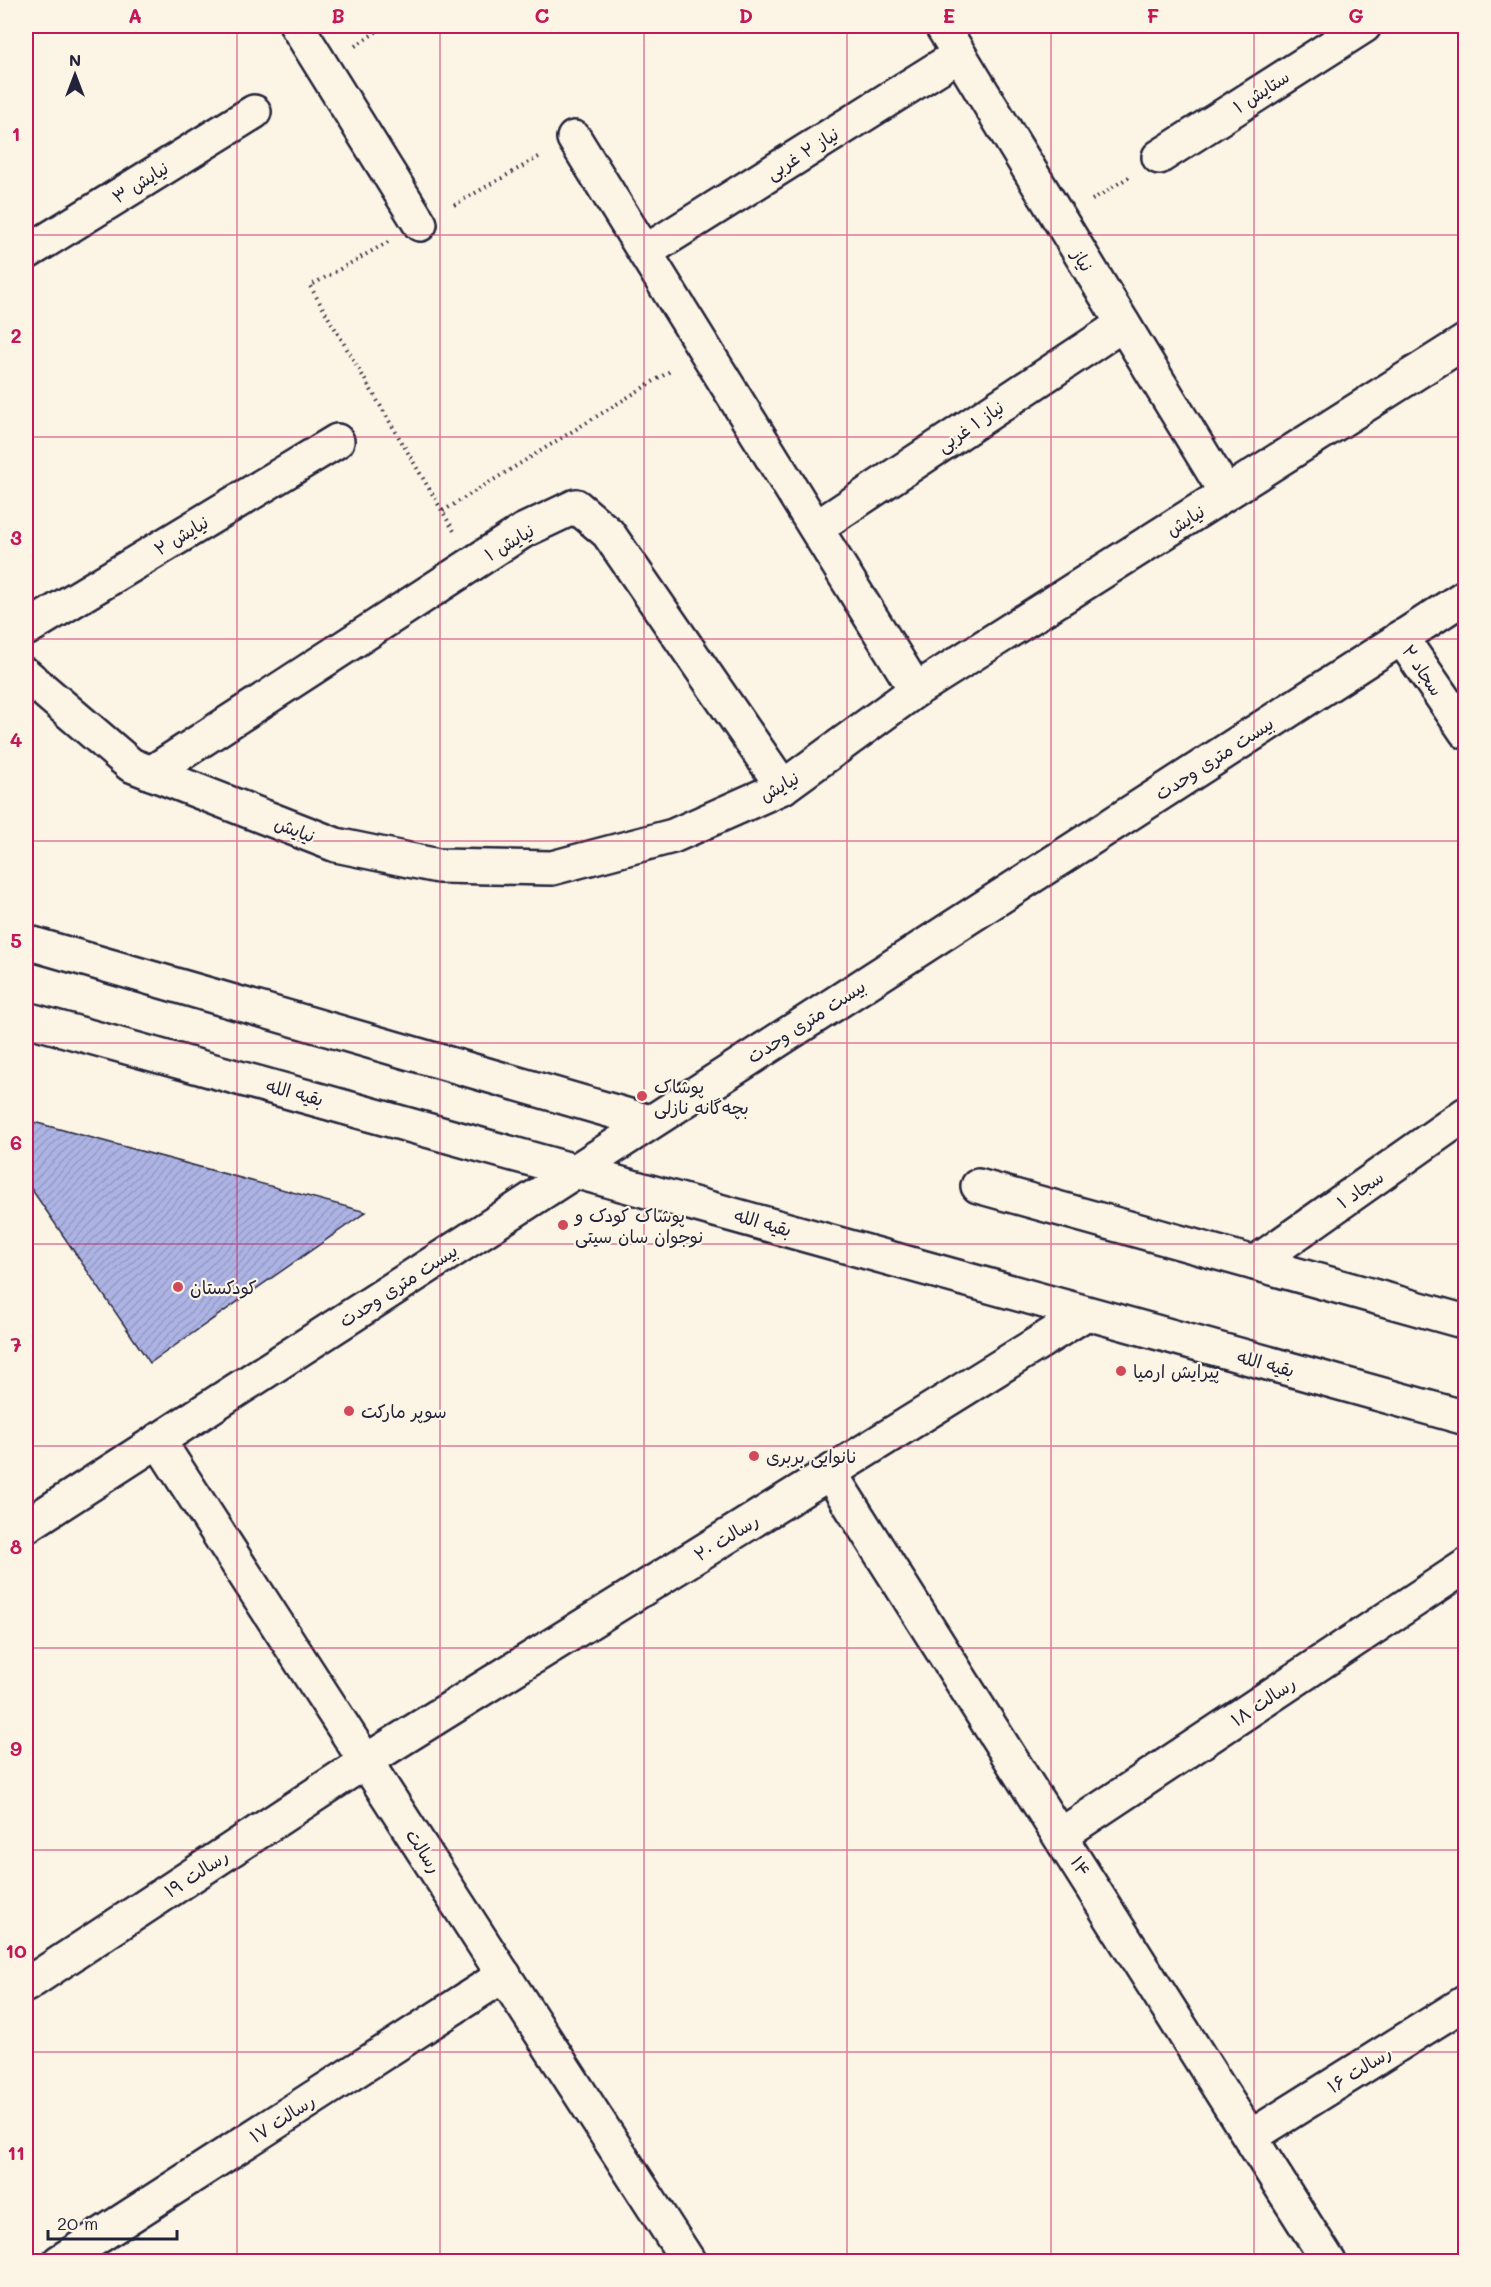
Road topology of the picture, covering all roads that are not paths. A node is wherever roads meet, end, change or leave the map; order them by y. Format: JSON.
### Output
{"nodes":[{"id":1,"x":297,"y":26,"type":"edge"},
{"id":2,"x":942,"y":26,"type":"edge"},
{"id":3,"x":1364,"y":26,"type":"edge"},
{"id":4,"x":959,"y":55,"type":"junction"},
{"id":5,"x":254,"y":112,"type":"dead end"},
{"id":6,"x":574,"y":138,"type":"road end"},
{"id":7,"x":1159,"y":157,"type":"road end"},
{"id":8,"x":420,"y":224,"type":"road end"},
{"id":9,"x":645,"y":252,"type":"junction"},
{"id":10,"x":26,"y":253,"type":"edge"},
{"id":11,"x":1123,"y":324,"type":"junction"},
{"id":12,"x":1466,"y":340,"type":"edge"},
{"id":13,"x":337,"y":441,"type":"dead end"},
{"id":14,"x":1226,"y":493,"type":"junction"},
{"id":15,"x":816,"y":528,"type":"junction"},
{"id":16,"x":1466,"y":596,"type":"edge"},
{"id":17,"x":26,"y":629,"type":"edge"},
{"id":18,"x":1401,"y":637,"type":"junction"},
{"id":19,"x":26,"y":675,"type":"edge"},
{"id":20,"x":916,"y":690,"type":"junction"},
{"id":21,"x":1466,"y":732,"type":"edge"},
{"id":22,"x":151,"y":773,"type":"junction"},
{"id":23,"x":783,"y":787,"type":"junction"},
{"id":24,"x":26,"y":942,"type":"edge"},
{"id":25,"x":26,"y":1019,"type":"edge"},
{"id":26,"x":1466,"y":1114,"type":"edge"},
{"id":27,"x":650,"y":1122,"type":"junction"},
{"id":28,"x":578,"y":1169,"type":"junction"},
{"id":29,"x":978,"y":1186,"type":"dead end"},
{"id":30,"x":1255,"y":1263,"type":"junction"},
{"id":31,"x":1085,"y":1314,"type":"junction"},
{"id":32,"x":1466,"y":1322,"type":"edge"},
{"id":33,"x":1466,"y":1418,"type":"edge"},
{"id":34,"x":158,"y":1440,"type":"junction"},
{"id":35,"x":830,"y":1473,"type":"junction"},
{"id":36,"x":26,"y":1526,"type":"edge"},
{"id":37,"x":1466,"y":1566,"type":"edge"},
{"id":38,"x":366,"y":1761,"type":"junction"},
{"id":39,"x":1061,"y":1835,"type":"junction"},
{"id":40,"x":504,"y":1975,"type":"junction"},
{"id":41,"x":26,"y":1985,"type":"edge"},
{"id":42,"x":1466,"y":2002,"type":"edge"},
{"id":43,"x":1252,"y":2136,"type":"junction"},
{"id":44,"x":59,"y":2262,"type":"edge"},
{"id":45,"x":689,"y":2262,"type":"edge"},
{"id":46,"x":1329,"y":2262,"type":"edge"}],
"edges":[{"from":1,"to":8,"type":"street"},
{"from":2,"to":4,"type":"street","name":"نیاز"},
{"from":3,"to":7,"type":"street","name":"ستایش ۱"},
{"from":4,"to":9,"type":"street","name":"نیاز ۲ غربی"},
{"from":4,"to":11,"type":"street","name":"نیاز"},
{"from":5,"to":10,"type":"street","name":"نیایش ۳"},
{"from":6,"to":9,"type":"street"},
{"from":9,"to":15,"type":"street"},
{"from":11,"to":14,"type":"street","name":"نیاز"},
{"from":11,"to":15,"type":"street","name":"نیاز ۱ غربی"},
{"from":12,"to":14,"type":"street","name":"نیایش"},
{"from":13,"to":17,"type":"street","name":"نیایش ۲"},
{"from":14,"to":20,"type":"street","name":"نیایش"},
{"from":15,"to":20,"type":"street"},
{"from":16,"to":18,"type":"street","name":"بیست متری وحدت"},
{"from":18,"to":21,"type":"street","name":"سجاد ۲"},
{"from":18,"to":27,"type":"street","name":"بیست متری وحدت"},
{"from":19,"to":22,"type":"street","name":"نیایش"},
{"from":20,"to":23,"type":"street","name":"نیایش"},
{"from":22,"to":23,"type":"street","name":"نیایش"},
{"from":22,"to":23,"type":"street","name":"نیایش ۱"},
{"from":24,"to":27,"type":"street"},
{"from":25,"to":28,"type":"street","name":"بقیه الله"},
{"from":26,"to":30,"type":"street","name":"سجاد ۱"},
{"from":27,"to":28,"type":"street","name":"بیست متری وحدت"},
{"from":28,"to":31,"type":"street","name":"بقیه الله"},
{"from":28,"to":34,"type":"street","name":"بیست متری وحدت"},
{"from":29,"to":30,"type":"street"},
{"from":30,"to":32,"type":"street"},
{"from":31,"to":33,"type":"street","name":"بقیه الله"},
{"from":31,"to":35,"type":"street","name":"رسالت ۲۰"},
{"from":34,"to":36,"type":"street","name":"بیست متری وحدت"},
{"from":34,"to":38,"type":"street","name":"رسالت"},
{"from":35,"to":38,"type":"street","name":"رسالت ۲۰"},
{"from":35,"to":39,"type":"street","name":"۱۴"},
{"from":37,"to":39,"type":"street","name":"رسالت ۱۸"},
{"from":38,"to":40,"type":"street","name":"رسالت"},
{"from":38,"to":41,"type":"street","name":"رسالت ۱۹"},
{"from":39,"to":43,"type":"street","name":"۱۴"},
{"from":40,"to":44,"type":"street","name":"رسالت ۱۷"},
{"from":40,"to":45,"type":"street","name":"رسالت"},
{"from":42,"to":43,"type":"street","name":"رسالت ۱۶"},
{"from":43,"to":46,"type":"street","name":"۱۴"}]}
